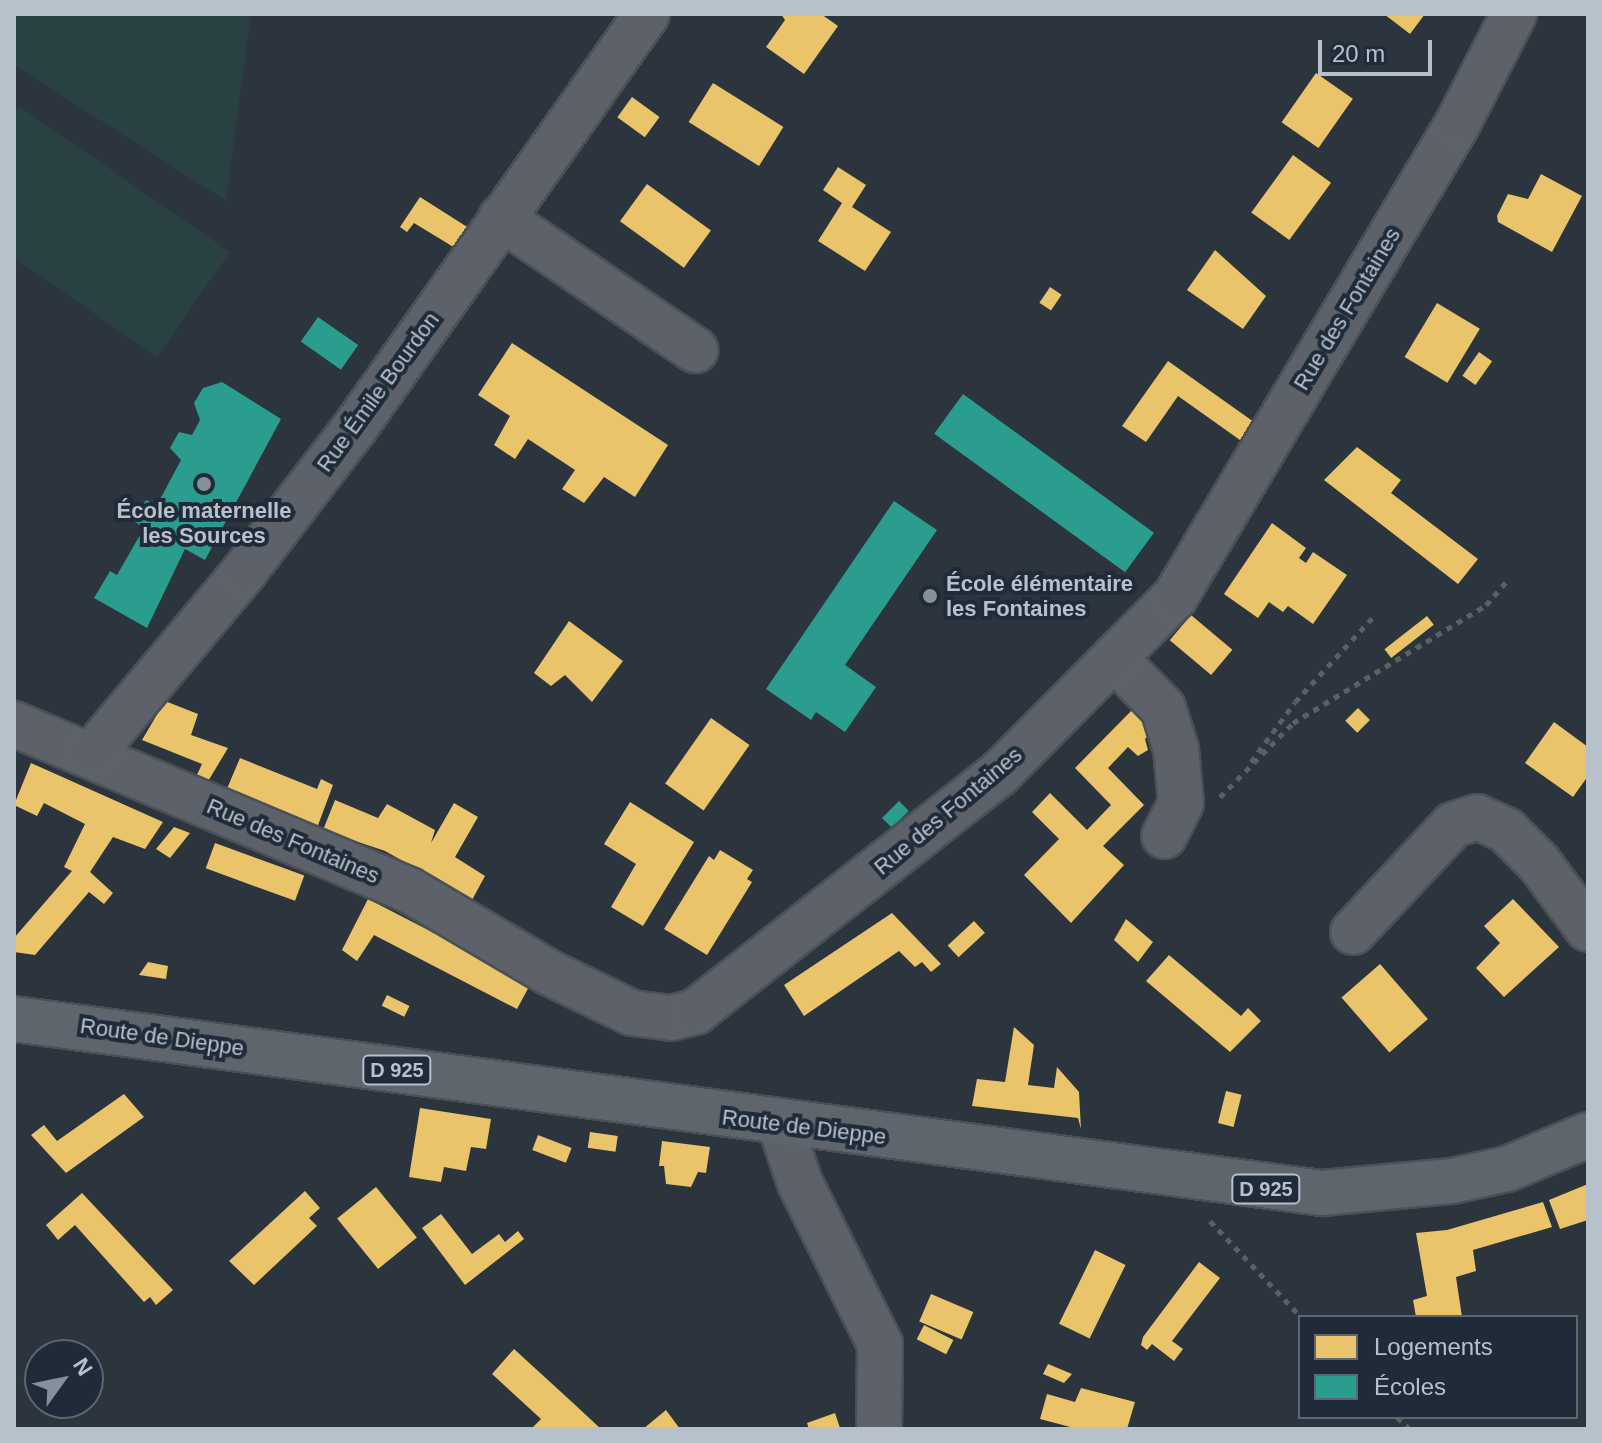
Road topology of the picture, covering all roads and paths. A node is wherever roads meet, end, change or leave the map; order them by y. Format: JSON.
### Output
{"nodes":[{"id":1,"x":647,"y":14,"type":"edge"},
{"id":2,"x":1514,"y":14,"type":"edge"},
{"id":3,"x":501,"y":218,"type":"junction"},
{"id":4,"x":695,"y":350,"type":"dead end"},
{"id":5,"x":1506,"y":582,"type":"dead end"},
{"id":6,"x":1374,"y":616,"type":"dead end"},
{"id":7,"x":1114,"y":658,"type":"junction"},
{"id":8,"x":14,"y":724,"type":"edge"},
{"id":9,"x":91,"y":755,"type":"junction"},
{"id":10,"x":1242,"y":775,"type":"junction"},
{"id":11,"x":1172,"y":820,"type":"joint"},
{"id":12,"x":1588,"y":929,"type":"edge"},
{"id":13,"x":1353,"y":932,"type":"dead end"},
{"id":14,"x":14,"y":1019,"type":"edge"},
{"id":15,"x":780,"y":1124,"type":"junction"},
{"id":16,"x":1588,"y":1135,"type":"edge"},
{"id":17,"x":1164,"y":1175,"type":"junction"},
{"id":18,"x":1299,"y":1315,"type":"edge"},
{"id":19,"x":879,"y":1429,"type":"edge"}],
"edges":[{"from":1,"to":3,"type":"street","name":"Rue Émile Bourdon"},
{"from":2,"to":7,"type":"street","name":"Rue des Fontaines"},
{"from":3,"to":4,"type":"street"},
{"from":3,"to":9,"type":"street","name":"Rue Émile Bourdon"},
{"from":5,"to":10,"type":"path"},
{"from":6,"to":10,"type":"path"},
{"from":7,"to":9,"type":"street","name":"Rue des Fontaines"},
{"from":7,"to":11,"type":"street"},
{"from":8,"to":9,"type":"street","name":"Rue des Fontaines"},
{"from":10,"to":11,"type":"path"},
{"from":12,"to":13,"type":"street"},
{"from":14,"to":15,"type":"main road","name":"Route de Dieppe","number":"D 925"},
{"from":15,"to":17,"type":"main road","name":"Route de Dieppe","number":"D 925"},
{"from":15,"to":19,"type":"street"},
{"from":16,"to":17,"type":"main road","name":"Route de Dieppe","number":"D 925"},
{"from":17,"to":18,"type":"path"}]}
